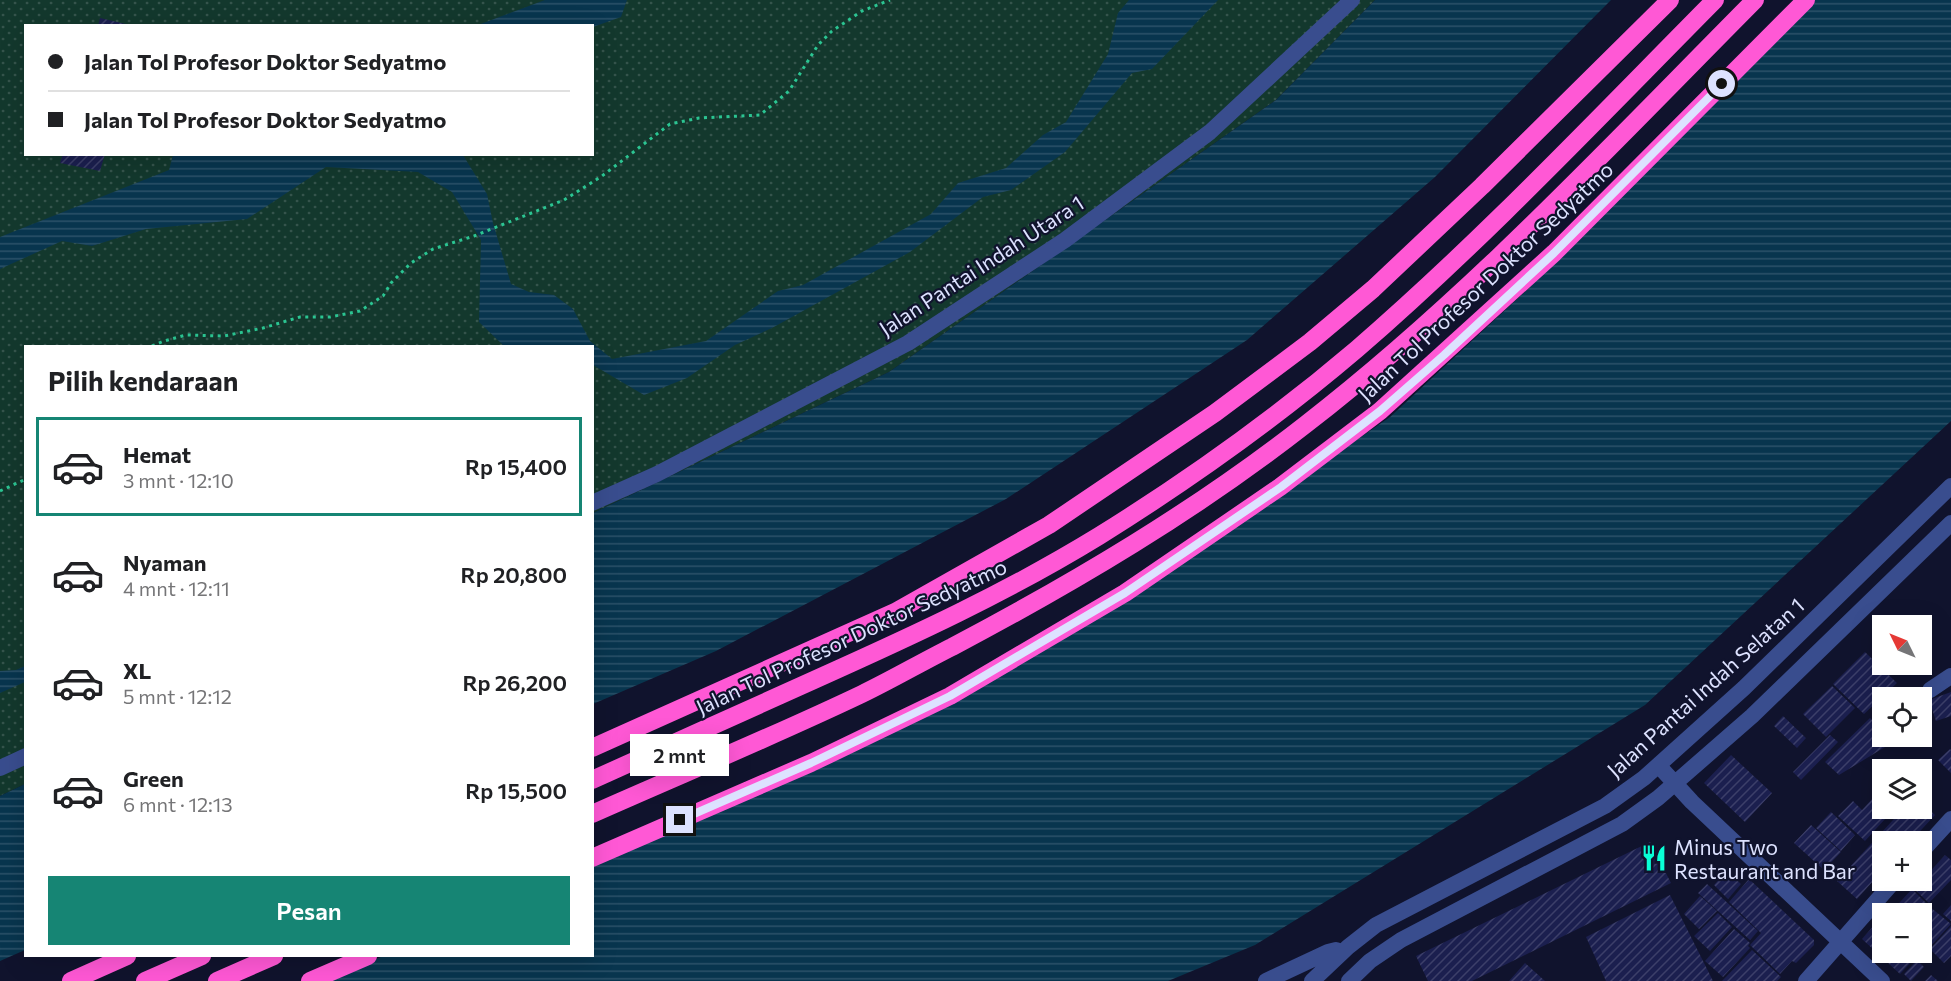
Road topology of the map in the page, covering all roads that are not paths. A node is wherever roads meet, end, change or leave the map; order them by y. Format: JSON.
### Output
{"nodes":[{"id":1,"x":1352,"y":0,"type":"edge"},
{"id":2,"x":1670,"y":0,"type":"edge"},
{"id":3,"x":1715,"y":0,"type":"edge"},
{"id":4,"x":1755,"y":0,"type":"edge"},
{"id":5,"x":1806,"y":0,"type":"edge"},
{"id":6,"x":1951,"y":486,"type":"edge"},
{"id":7,"x":594,"y":502,"type":"edge"},
{"id":8,"x":1951,"y":524,"type":"edge"},
{"id":9,"x":1951,"y":676,"type":"edge"},
{"id":10,"x":1932,"y":688,"type":"edge"},
{"id":11,"x":594,"y":747,"type":"edge"},
{"id":12,"x":24,"y":757,"type":"edge"},
{"id":13,"x":1659,"y":765,"type":"junction"},
{"id":14,"x":0,"y":768,"type":"edge"},
{"id":15,"x":594,"y":779,"type":"edge"},
{"id":16,"x":1674,"y":784,"type":"junction"},
{"id":17,"x":594,"y":813,"type":"edge"},
{"id":18,"x":1951,"y":819,"type":"edge"},
{"id":19,"x":1932,"y":840,"type":"edge"},
{"id":20,"x":594,"y":857,"type":"edge"},
{"id":21,"x":1885,"y":891,"type":"edge"},
{"id":22,"x":1840,"y":941,"type":"junction"},
{"id":23,"x":1342,"y":952,"type":"junction"},
{"id":24,"x":125,"y":957,"type":"edge"},
{"id":25,"x":200,"y":957,"type":"edge"},
{"id":26,"x":272,"y":957,"type":"edge"},
{"id":27,"x":366,"y":957,"type":"edge"},
{"id":28,"x":71,"y":981,"type":"edge"},
{"id":29,"x":145,"y":981,"type":"edge"},
{"id":30,"x":217,"y":981,"type":"edge"},
{"id":31,"x":310,"y":981,"type":"edge"},
{"id":32,"x":1266,"y":981,"type":"edge"},
{"id":33,"x":1312,"y":981,"type":"edge"},
{"id":34,"x":1350,"y":981,"type":"edge"},
{"id":35,"x":1806,"y":981,"type":"edge"},
{"id":36,"x":1882,"y":981,"type":"edge"}],
"edges":[{"from":1,"to":7,"type":"street","name":"Jalan Pantai Indah Utara 1"},
{"from":2,"to":11,"type":"highway","name":"Jalan Tol Profesor Doktor Sedyatmo"},
{"from":3,"to":15,"type":"highway","name":"Jalan Tol Profesor Doktor Sedyatmo"},
{"from":4,"to":17,"type":"highway","name":"Jalan Tol Profesor Doktor Sedyatmo"},
{"from":5,"to":20,"type":"highway","name":"Jalan Tol Profesor Doktor Sedyatmo"},
{"from":6,"to":13,"type":"street","name":"Jalan Pantai Indah Selatan 1"},
{"from":8,"to":16,"type":"street"},
{"from":9,"to":10,"type":"street"},
{"from":12,"to":14,"type":"street"},
{"from":13,"to":16,"type":"street"},
{"from":13,"to":23,"type":"street","name":"Jalan Pantai Indah Selatan 1"},
{"from":16,"to":22,"type":"street"},
{"from":16,"to":34,"type":"street"},
{"from":18,"to":19,"type":"street"},
{"from":21,"to":22,"type":"street"},
{"from":22,"to":35,"type":"street"},
{"from":22,"to":36,"type":"street"},
{"from":23,"to":32,"type":"street"},
{"from":23,"to":33,"type":"street","name":"Jalan Pantai Indah Selatan 1"},
{"from":24,"to":28,"type":"highway"},
{"from":25,"to":29,"type":"highway"},
{"from":26,"to":30,"type":"highway"},
{"from":27,"to":31,"type":"highway"}]}
